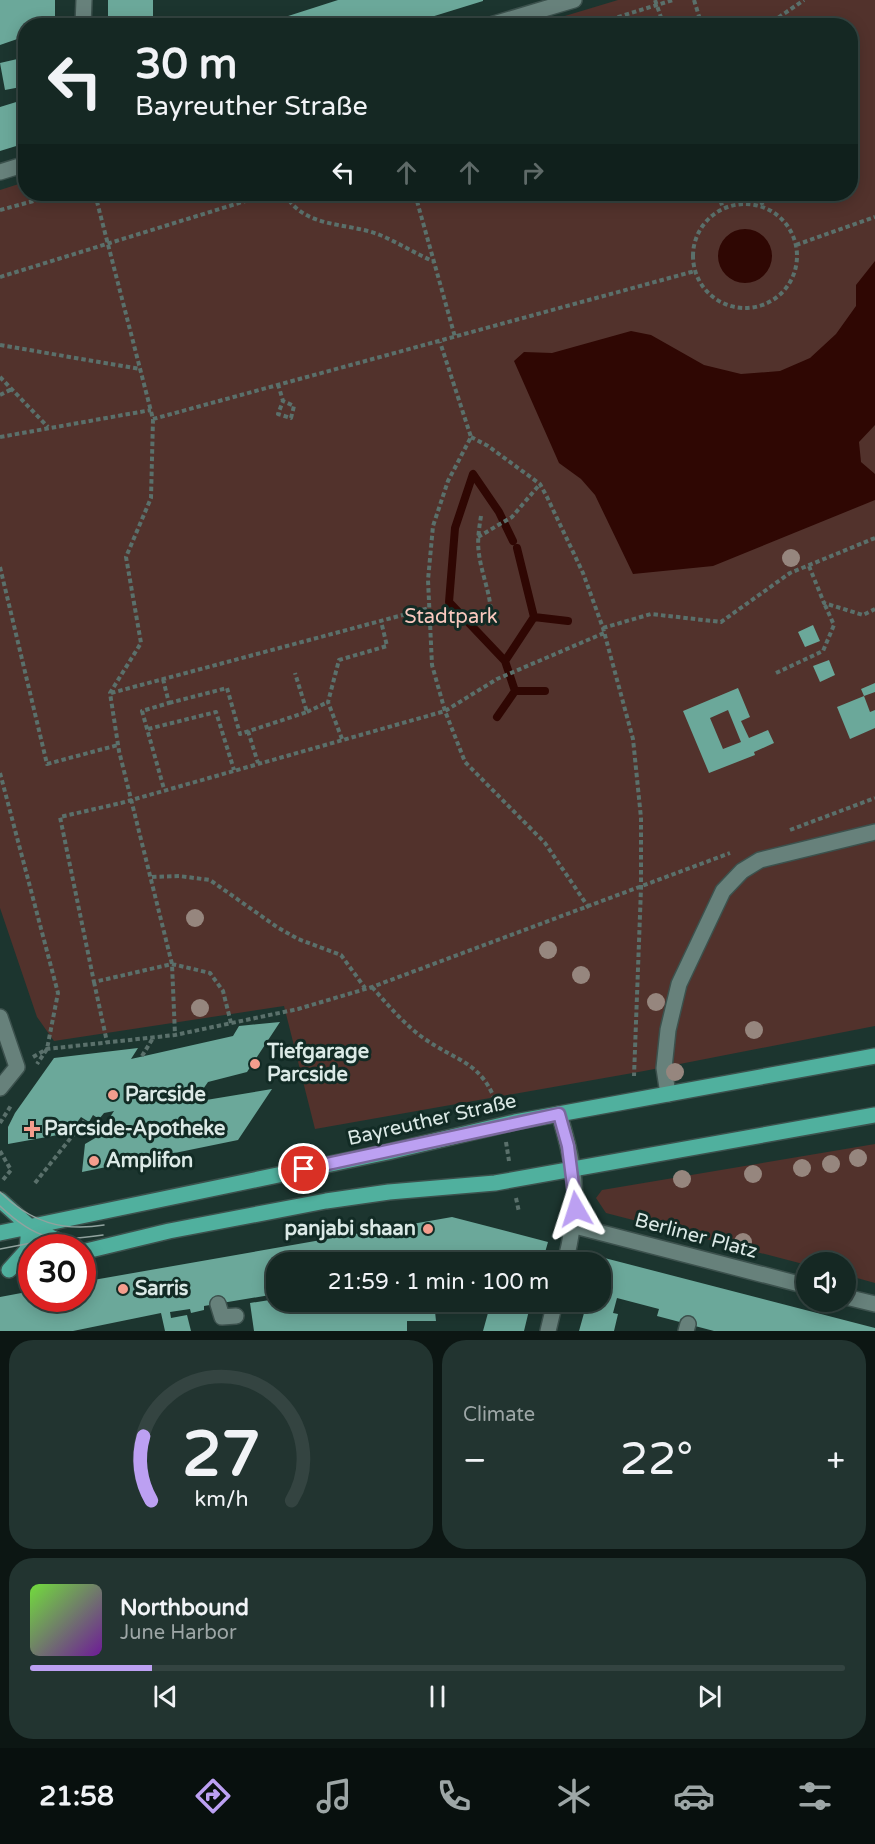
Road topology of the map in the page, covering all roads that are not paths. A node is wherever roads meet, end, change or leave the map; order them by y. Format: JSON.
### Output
{"nodes":[{"id":1,"x":84,"y":0,"type":"edge"},
{"id":2,"x":574,"y":0,"type":"edge"},
{"id":3,"x":83,"y":18,"type":"edge"},
{"id":4,"x":514,"y":18,"type":"edge"},
{"id":5,"x":18,"y":166,"type":"edge"},
{"id":6,"x":0,"y":172,"type":"edge"},
{"id":7,"x":875,"y":832,"type":"edge"},
{"id":8,"x":0,"y":1017,"type":"edge"},
{"id":9,"x":875,"y":1056,"type":"edge"},
{"id":10,"x":0,"y":1088,"type":"edge"},
{"id":11,"x":668,"y":1094,"type":"junction"},
{"id":12,"x":559,"y":1114,"type":"junction"},
{"id":13,"x":875,"y":1115,"type":"edge"},
{"id":14,"x":572,"y":1169,"type":"junction"},
{"id":15,"x":0,"y":1200,"type":"edge"},
{"id":16,"x":29,"y":1226,"type":"junction"},
{"id":17,"x":575,"y":1226,"type":"junction"},
{"id":18,"x":0,"y":1233,"type":"edge"},
{"id":19,"x":45,"y":1234,"type":"edge"},
{"id":20,"x":96,"y":1249,"type":"edge"},
{"id":21,"x":568,"y":1252,"type":"edge"},
{"id":22,"x":5,"y":1271,"type":"edge"},
{"id":23,"x":796,"y":1283,"type":"edge"},
{"id":24,"x":856,"y":1299,"type":"edge"},
{"id":25,"x":218,"y":1304,"type":"dead end"},
{"id":26,"x":875,"y":1304,"type":"edge"},
{"id":27,"x":553,"y":1312,"type":"edge"},
{"id":28,"x":236,"y":1317,"type":"dead end"},
{"id":29,"x":548,"y":1331,"type":"edge"}],
"edges":[{"from":1,"to":3,"type":"street"},
{"from":2,"to":4,"type":"street"},
{"from":5,"to":6,"type":"street"},
{"from":7,"to":11,"type":"street"},
{"from":8,"to":10,"type":"street"},
{"from":9,"to":11,"type":"main road","name":"Bayreuther Straße"},
{"from":11,"to":12,"type":"main road","name":"Bayreuther Straße"},
{"from":12,"to":14,"type":"street"},
{"from":12,"to":16,"type":"main road","name":"Bayreuther Straße"},
{"from":13,"to":14,"type":"main road"},
{"from":14,"to":17,"type":"street"},
{"from":14,"to":20,"type":"main road"},
{"from":15,"to":16,"type":"main road"},
{"from":16,"to":18,"type":"main road","name":"Bayreuther Straße"},
{"from":16,"to":19,"type":"main road"},
{"from":16,"to":22,"type":"main road"},
{"from":17,"to":21,"type":"street"},
{"from":17,"to":23,"type":"street","name":"Berliner Platz"},
{"from":24,"to":26,"type":"street"},
{"from":25,"to":28,"type":"street"},
{"from":27,"to":29,"type":"street"}]}
